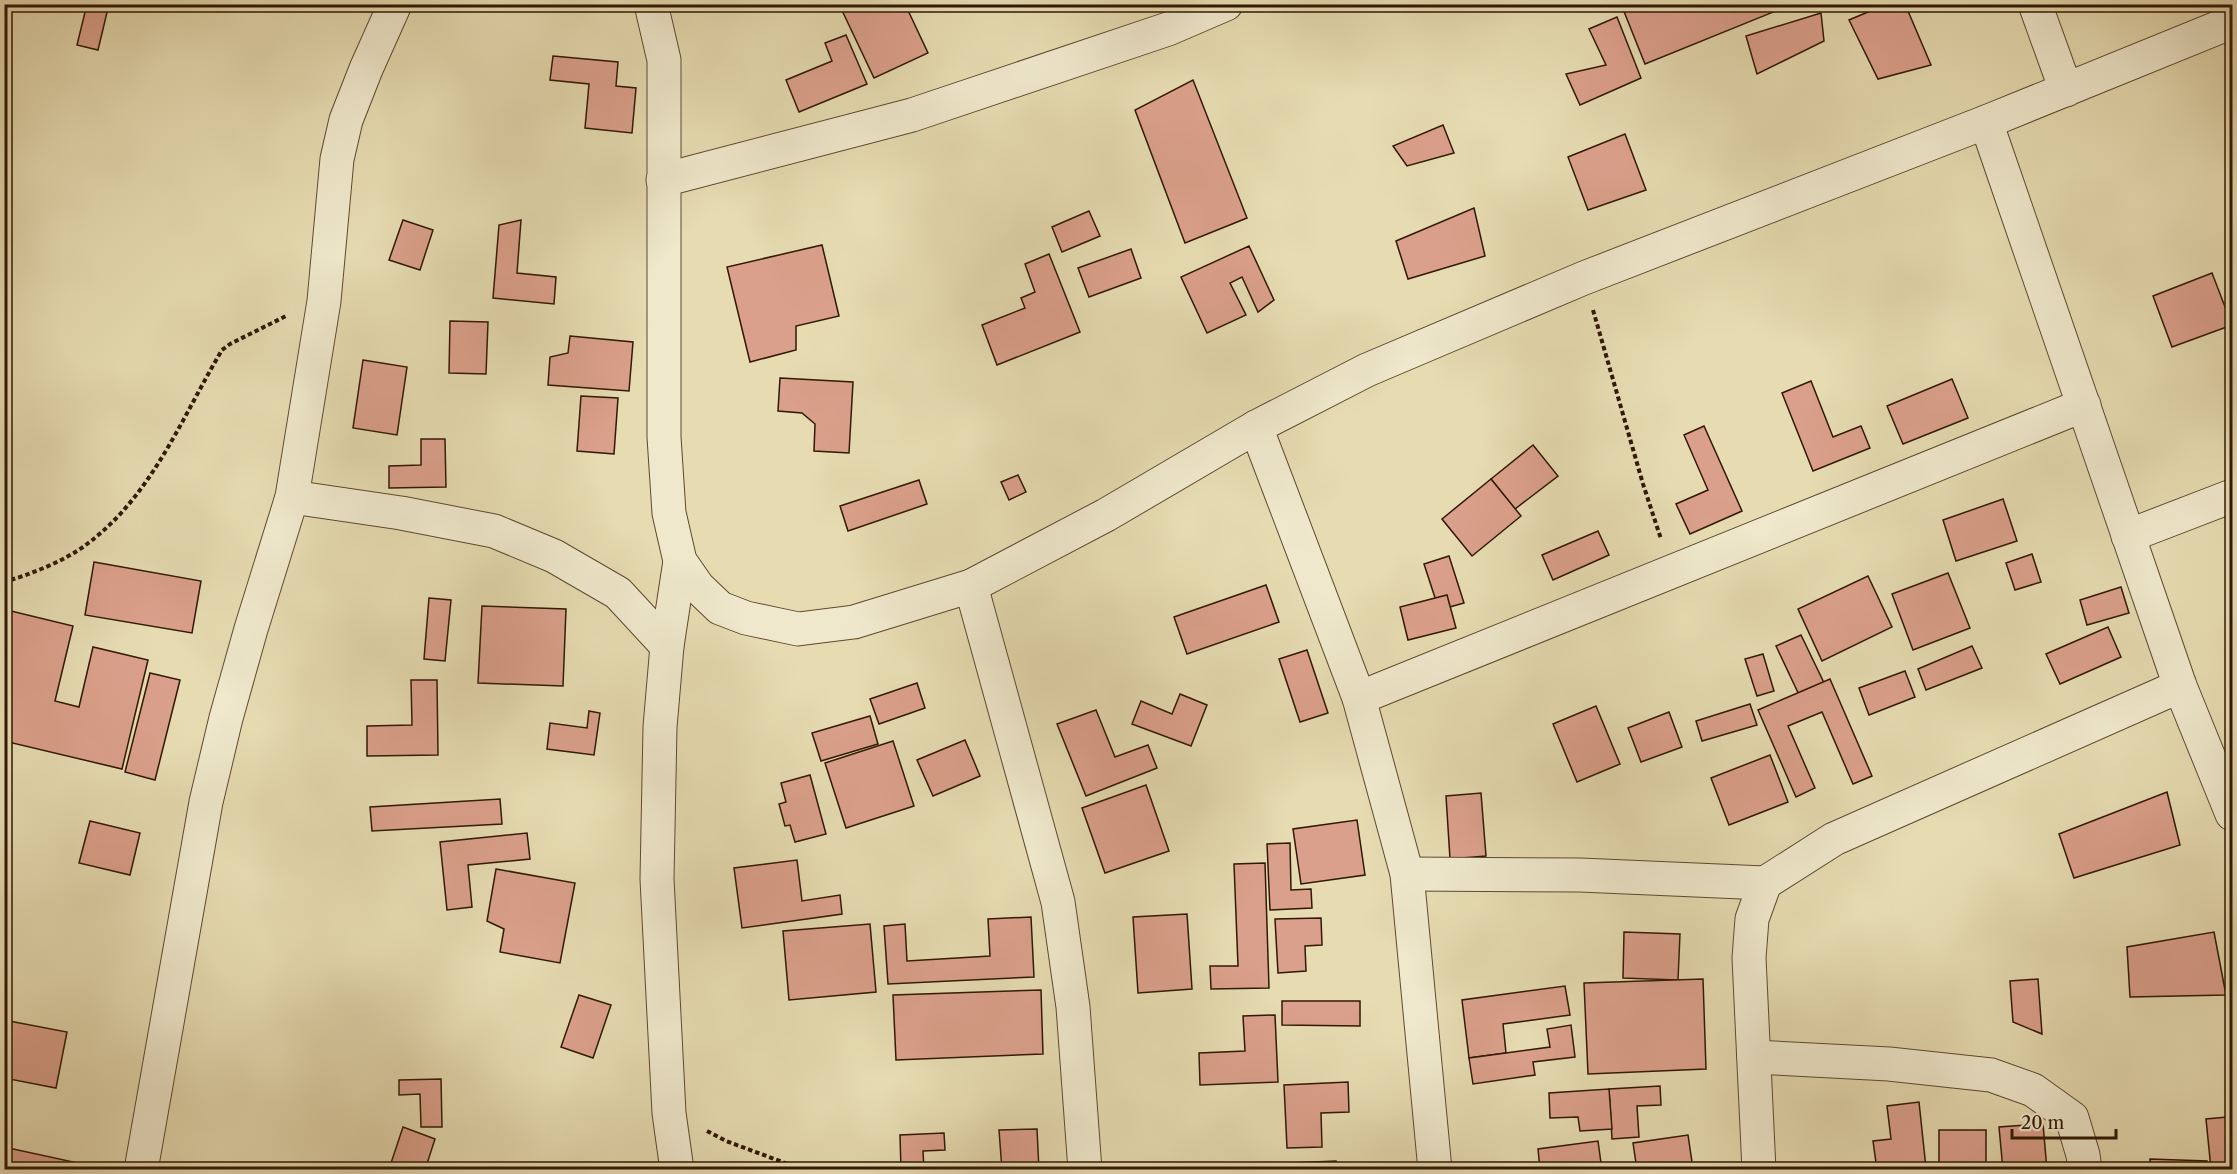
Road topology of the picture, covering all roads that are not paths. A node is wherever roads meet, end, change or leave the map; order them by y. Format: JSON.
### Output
{"nodes":[{"id":1,"x":395,"y":4,"type":"edge"},
{"id":2,"x":651,"y":4,"type":"edge"},
{"id":3,"x":1226,"y":4,"type":"edge"},
{"id":4,"x":2035,"y":4,"type":"edge"},
{"id":5,"x":2232,"y":22,"type":"edge"},
{"id":6,"x":2066,"y":90,"type":"junction"},
{"id":7,"x":1986,"y":122,"type":"junction"},
{"id":8,"x":663,"y":180,"type":"junction"},
{"id":9,"x":2084,"y":405,"type":"junction"},
{"id":10,"x":1256,"y":427,"type":"junction"},
{"id":11,"x":2232,"y":496,"type":"edge"},
{"id":12,"x":292,"y":497,"type":"junction"},
{"id":13,"x":2128,"y":536,"type":"junction"},
{"id":14,"x":680,"y":561,"type":"junction"},
{"id":15,"x":971,"y":586,"type":"junction"},
{"id":16,"x":667,"y":646,"type":"junction"},
{"id":17,"x":2180,"y":686,"type":"junction"},
{"id":18,"x":1359,"y":698,"type":"junction"},
{"id":19,"x":2232,"y":814,"type":"edge"},
{"id":20,"x":1407,"y":874,"type":"junction"},
{"id":21,"x":1765,"y":883,"type":"junction"},
{"id":22,"x":1754,"y":1057,"type":"junction"},
{"id":23,"x":141,"y":1170,"type":"edge"},
{"id":24,"x":677,"y":1170,"type":"edge"},
{"id":25,"x":1085,"y":1170,"type":"edge"},
{"id":26,"x":1435,"y":1170,"type":"edge"},
{"id":27,"x":1759,"y":1170,"type":"edge"},
{"id":28,"x":2085,"y":1170,"type":"edge"}],
"edges":[{"from":1,"to":12,"type":"street"},
{"from":2,"to":8,"type":"street"},
{"from":3,"to":8,"type":"street"},
{"from":4,"to":6,"type":"street"},
{"from":5,"to":6,"type":"street"},
{"from":6,"to":7,"type":"street"},
{"from":7,"to":9,"type":"street"},
{"from":7,"to":10,"type":"street"},
{"from":8,"to":14,"type":"street"},
{"from":9,"to":13,"type":"street"},
{"from":9,"to":18,"type":"street"},
{"from":10,"to":15,"type":"street"},
{"from":10,"to":18,"type":"street"},
{"from":11,"to":13,"type":"street"},
{"from":12,"to":16,"type":"street"},
{"from":12,"to":23,"type":"street"},
{"from":13,"to":17,"type":"street"},
{"from":14,"to":15,"type":"street"},
{"from":14,"to":16,"type":"street"},
{"from":15,"to":25,"type":"street"},
{"from":16,"to":24,"type":"street"},
{"from":17,"to":19,"type":"street"},
{"from":17,"to":21,"type":"street"},
{"from":18,"to":20,"type":"street"},
{"from":20,"to":21,"type":"street"},
{"from":20,"to":26,"type":"street"},
{"from":21,"to":22,"type":"street"},
{"from":22,"to":27,"type":"street"},
{"from":22,"to":28,"type":"street"}]}
